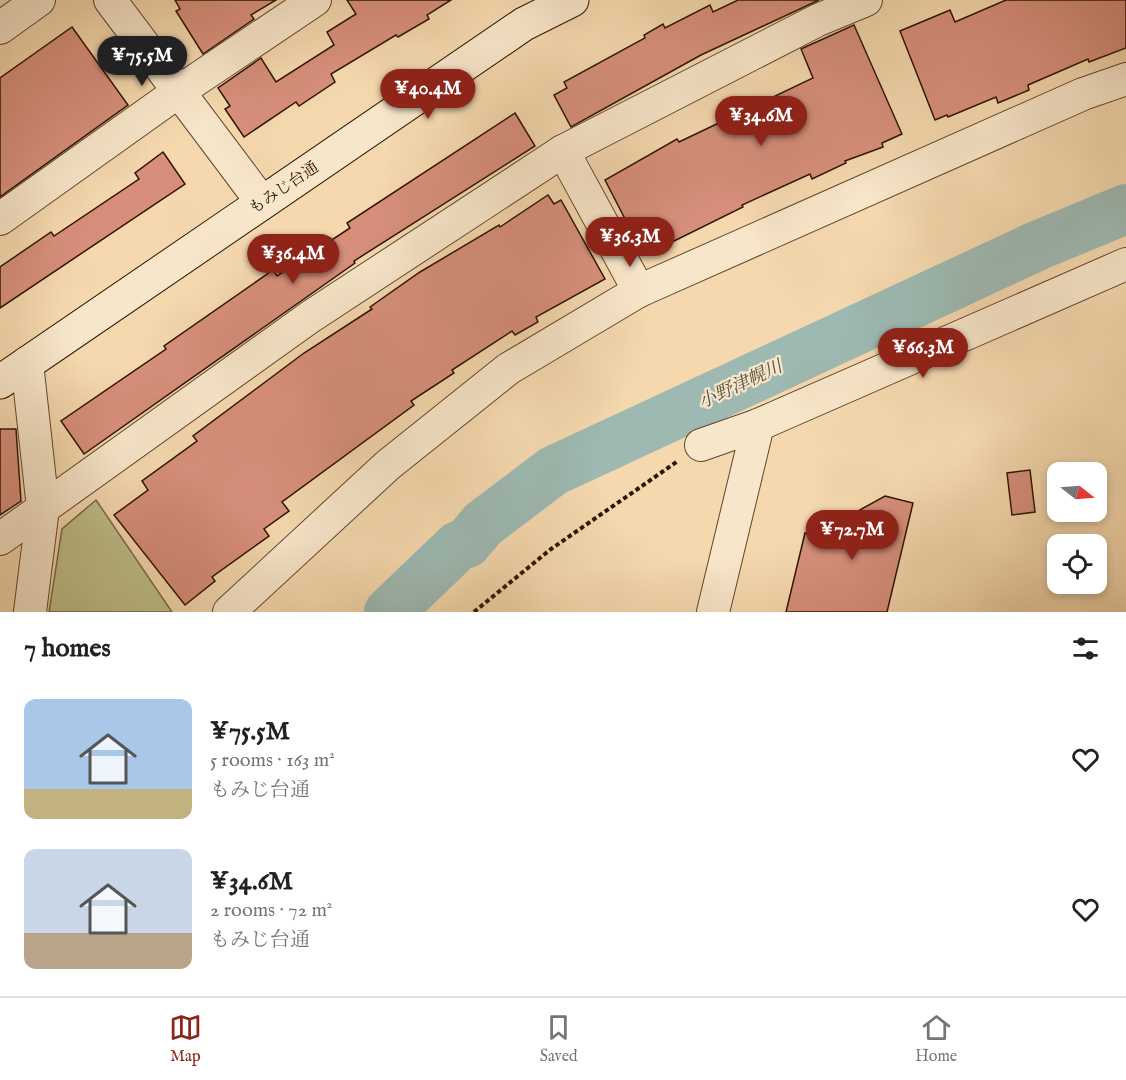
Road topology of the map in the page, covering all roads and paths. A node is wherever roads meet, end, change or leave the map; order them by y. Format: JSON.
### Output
{"nodes":[{"id":1,"x":39,"y":0,"type":"edge"},
{"id":2,"x":110,"y":0,"type":"edge"},
{"id":3,"x":315,"y":0,"type":"edge"},
{"id":4,"x":572,"y":0,"type":"edge"},
{"id":5,"x":866,"y":0,"type":"edge"},
{"id":6,"x":0,"y":28,"type":"edge"},
{"id":7,"x":1126,"y":79,"type":"edge"},
{"id":8,"x":178,"y":92,"type":"junction"},
{"id":9,"x":563,"y":152,"type":"junction"},
{"id":10,"x":261,"y":201,"type":"junction"},
{"id":11,"x":0,"y":219,"type":"edge"},
{"id":12,"x":1126,"y":264,"type":"edge"},
{"id":13,"x":639,"y":291,"type":"junction"},
{"id":14,"x":27,"y":363,"type":"junction"},
{"id":15,"x":0,"y":382,"type":"edge"},
{"id":16,"x":758,"y":425,"type":"junction"},
{"id":17,"x":701,"y":445,"type":"joint"},
{"id":18,"x":43,"y":508,"type":"junction"},
{"id":19,"x":0,"y":539,"type":"edge"},
{"id":20,"x":30,"y":612,"type":"edge"},
{"id":21,"x":229,"y":612,"type":"edge"},
{"id":22,"x":474,"y":612,"type":"edge"},
{"id":23,"x":713,"y":612,"type":"edge"}],
"edges":[{"from":1,"to":6,"type":"street"},
{"from":2,"to":8,"type":"street"},
{"from":3,"to":8,"type":"street"},
{"from":4,"to":10,"type":"street","name":"もみじ台通"},
{"from":5,"to":9,"type":"street"},
{"from":7,"to":13,"type":"street"},
{"from":8,"to":10,"type":"street"},
{"from":8,"to":11,"type":"street"},
{"from":9,"to":13,"type":"street"},
{"from":9,"to":18,"type":"street"},
{"from":10,"to":14,"type":"street","name":"もみじ台通"},
{"from":12,"to":16,"type":"street"},
{"from":13,"to":21,"type":"street"},
{"from":14,"to":15,"type":"street","name":"もみじ台通"},
{"from":14,"to":18,"type":"street"},
{"from":16,"to":17,"type":"street"},
{"from":16,"to":23,"type":"street"},
{"from":17,"to":22,"type":"path"},
{"from":18,"to":19,"type":"street"},
{"from":18,"to":20,"type":"street"}]}
